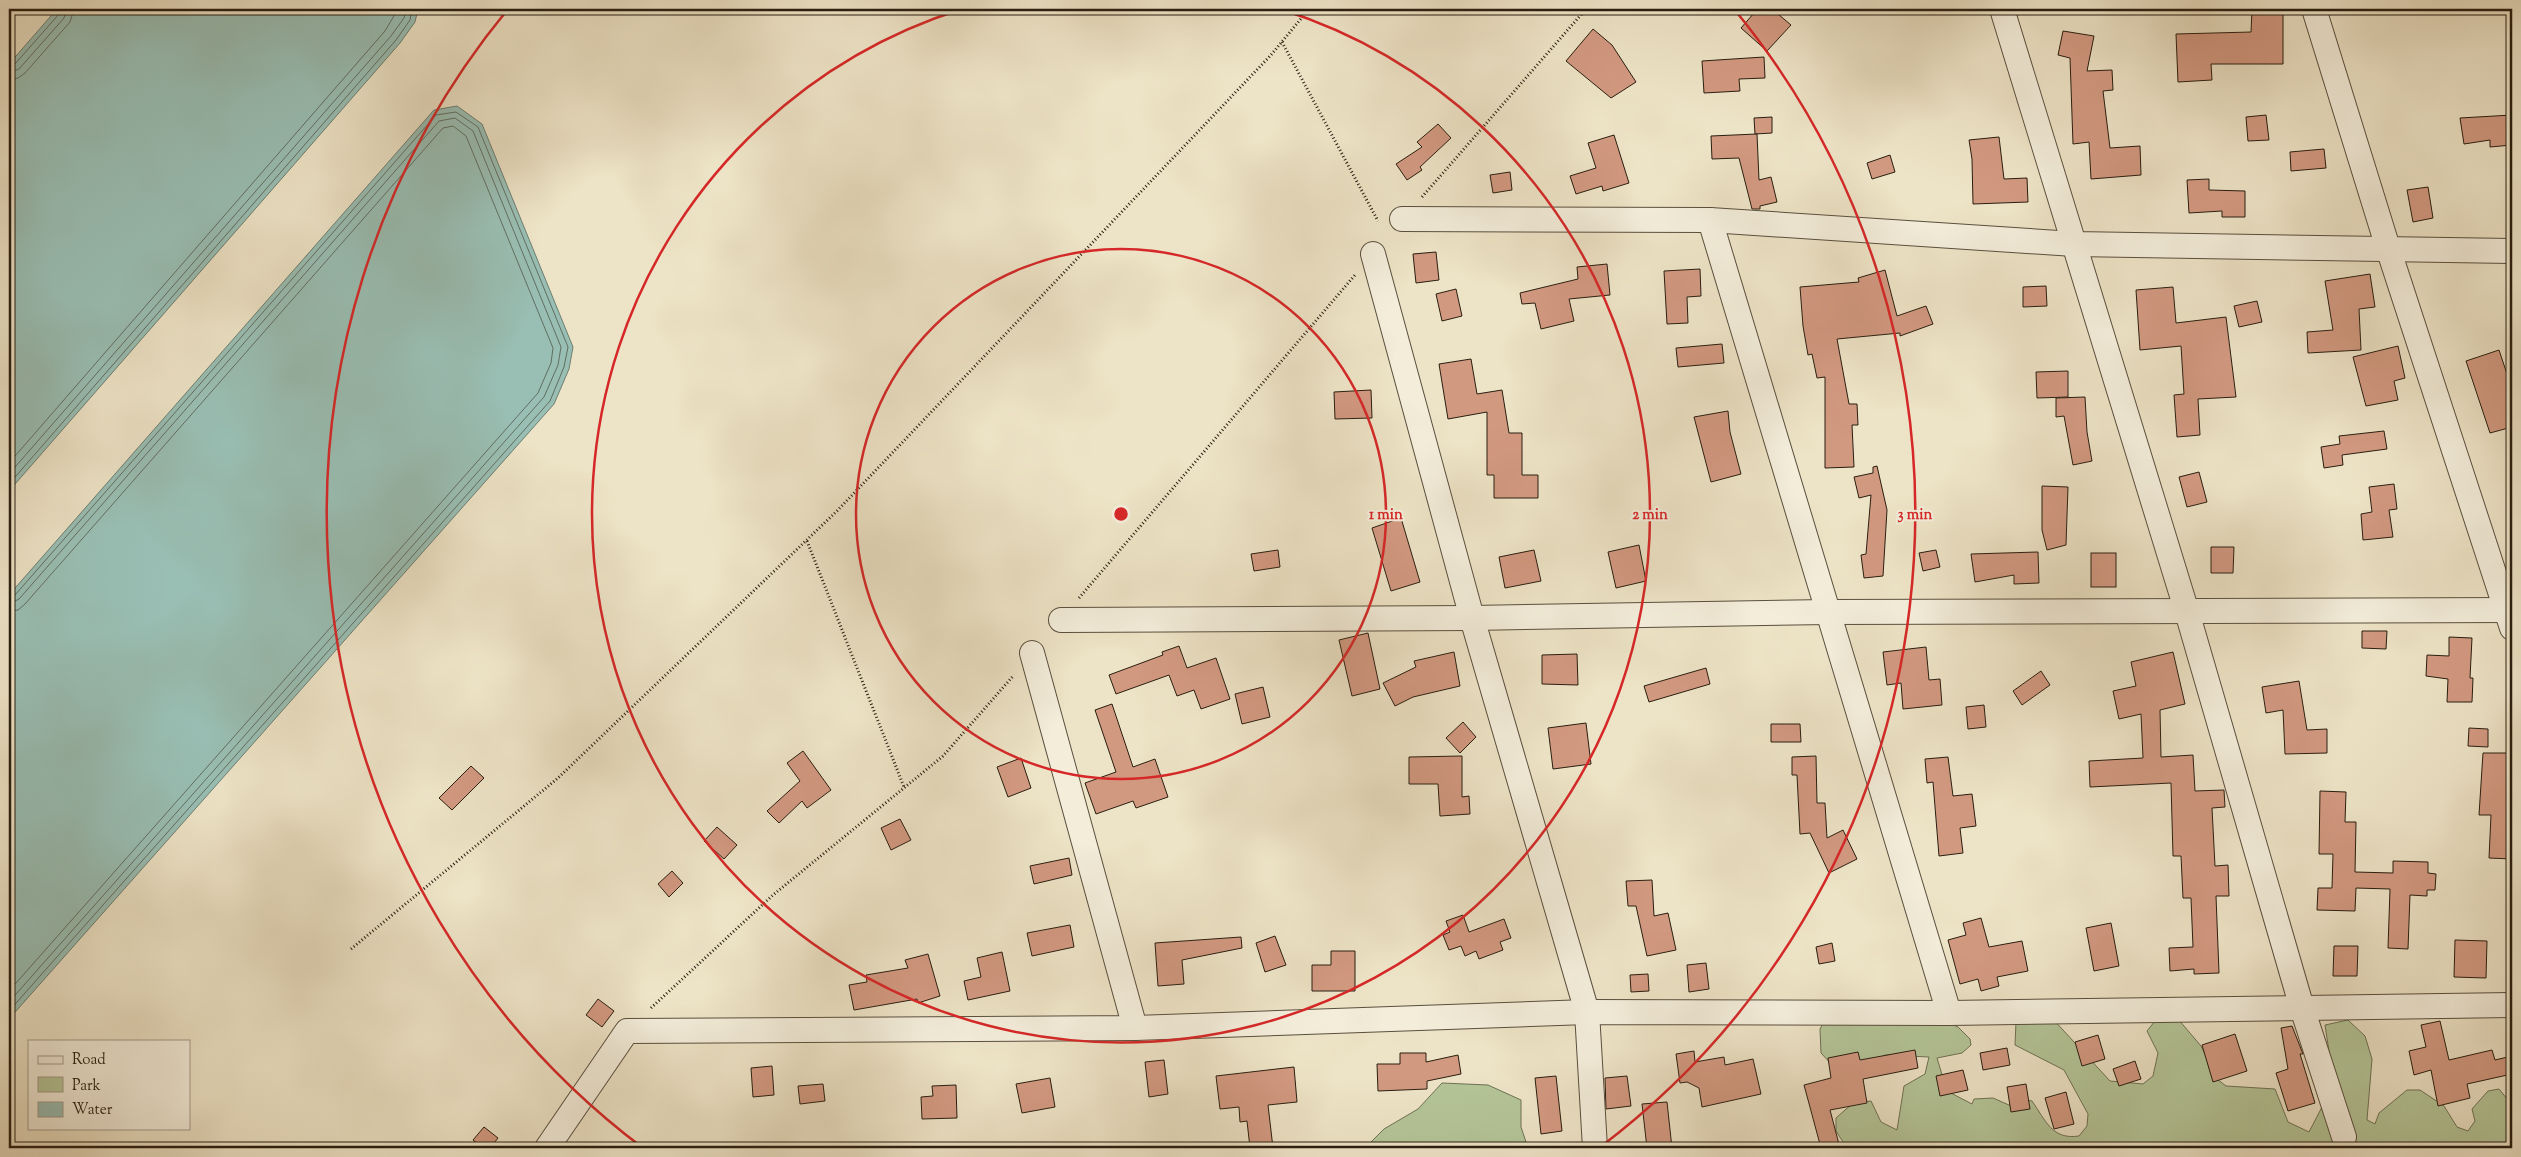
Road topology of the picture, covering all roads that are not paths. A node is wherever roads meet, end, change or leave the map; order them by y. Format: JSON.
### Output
{"nodes":[{"id":1,"x":2002,"y":9,"type":"edge"},
{"id":2,"x":2314,"y":9,"type":"edge"},
{"id":3,"x":1402,"y":219,"type":"road end"},
{"id":4,"x":1710,"y":220,"type":"junction"},
{"id":5,"x":2074,"y":244,"type":"junction"},
{"id":6,"x":2388,"y":248,"type":"junction"},
{"id":7,"x":2512,"y":251,"type":"edge"},
{"id":8,"x":1372,"y":254,"type":"road end"},
{"id":9,"x":1828,"y":612,"type":"junction"},
{"id":10,"x":2187,"y":612,"type":"junction"},
{"id":11,"x":2510,"y":616,"type":"edge"},
{"id":12,"x":1472,"y":618,"type":"junction"},
{"id":13,"x":1061,"y":620,"type":"road end"},
{"id":14,"x":1032,"y":653,"type":"road end"},
{"id":15,"x":2512,"y":1004,"type":"edge"},
{"id":16,"x":2302,"y":1008,"type":"junction"},
{"id":17,"x":1587,"y":1012,"type":"junction"},
{"id":18,"x":1949,"y":1013,"type":"junction"},
{"id":19,"x":1135,"y":1028,"type":"junction"},
{"id":20,"x":2344,"y":1138,"type":"dead end"},
{"id":21,"x":547,"y":1148,"type":"edge"},
{"id":22,"x":1595,"y":1148,"type":"edge"}],
"edges":[{"from":1,"to":5,"type":"street"},
{"from":2,"to":6,"type":"street"},
{"from":3,"to":4,"type":"street"},
{"from":4,"to":5,"type":"street"},
{"from":4,"to":9,"type":"street"},
{"from":5,"to":6,"type":"street"},
{"from":5,"to":10,"type":"street"},
{"from":6,"to":7,"type":"street"},
{"from":6,"to":11,"type":"street"},
{"from":8,"to":12,"type":"street"},
{"from":9,"to":10,"type":"street"},
{"from":9,"to":12,"type":"street"},
{"from":9,"to":18,"type":"street"},
{"from":10,"to":11,"type":"street"},
{"from":10,"to":16,"type":"street"},
{"from":12,"to":13,"type":"street"},
{"from":12,"to":17,"type":"street"},
{"from":14,"to":19,"type":"street"},
{"from":15,"to":16,"type":"street"},
{"from":16,"to":18,"type":"street"},
{"from":16,"to":20,"type":"street"},
{"from":17,"to":18,"type":"street"},
{"from":17,"to":19,"type":"street"},
{"from":17,"to":22,"type":"street"},
{"from":19,"to":21,"type":"street"}]}
